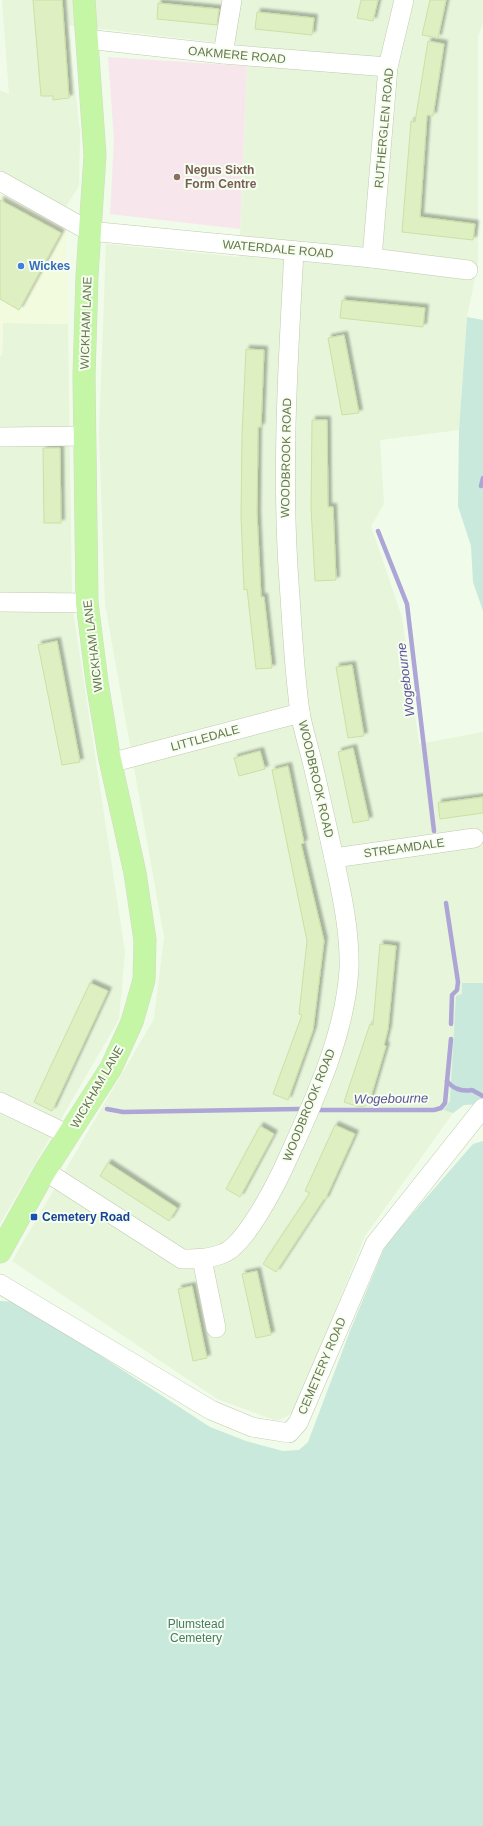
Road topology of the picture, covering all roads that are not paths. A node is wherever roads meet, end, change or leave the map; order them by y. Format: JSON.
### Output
{"nodes":[{"id":1,"x":84,"y":0,"type":"edge"},
{"id":2,"x":232,"y":0,"type":"edge"},
{"id":3,"x":404,"y":0,"type":"edge"},
{"id":4,"x":86,"y":39,"type":"junction"},
{"id":5,"x":223,"y":54,"type":"junction"},
{"id":6,"x":388,"y":67,"type":"junction"},
{"id":7,"x":0,"y":181,"type":"edge"},
{"id":8,"x":89,"y":231,"type":"junction"},
{"id":9,"x":294,"y":251,"type":"junction"},
{"id":10,"x":372,"y":258,"type":"junction"},
{"id":11,"x":468,"y":270,"type":"dead end"},
{"id":12,"x":84,"y":436,"type":"junction"},
{"id":13,"x":0,"y":437,"type":"edge"},
{"id":14,"x":0,"y":602,"type":"edge"},
{"id":15,"x":87,"y":603,"type":"junction"},
{"id":16,"x":300,"y":713,"type":"junction"},
{"id":17,"x":110,"y":763,"type":"junction"},
{"id":18,"x":474,"y":838,"type":"dead end"},
{"id":19,"x":334,"y":858,"type":"junction"},
{"id":20,"x":0,"y":1102,"type":"edge"},
{"id":21,"x":483,"y":1108,"type":"edge"},
{"id":22,"x":70,"y":1135,"type":"junction"},
{"id":23,"x":45,"y":1171,"type":"junction"},
{"id":24,"x":0,"y":1252,"type":"edge"},
{"id":25,"x":202,"y":1259,"type":"junction"},
{"id":26,"x":0,"y":1284,"type":"edge"},
{"id":27,"x":216,"y":1328,"type":"dead end"}],
"edges":[{"from":1,"to":4,"type":"main road","name":"WICKHAM LANE"},
{"from":2,"to":5,"type":"street"},
{"from":3,"to":6,"type":"street","name":"RUTHERGLEN ROAD"},
{"from":4,"to":5,"type":"street","name":"OAKMERE ROAD"},
{"from":4,"to":8,"type":"main road","name":"WICKHAM LANE"},
{"from":5,"to":6,"type":"street","name":"OAKMERE ROAD"},
{"from":6,"to":10,"type":"street","name":"RUTHERGLEN ROAD"},
{"from":7,"to":8,"type":"street"},
{"from":8,"to":9,"type":"street","name":"WATERDALE ROAD"},
{"from":8,"to":12,"type":"main road","name":"WICKHAM LANE"},
{"from":9,"to":10,"type":"street","name":"WATERDALE ROAD"},
{"from":9,"to":16,"type":"street","name":"WOODBROOK ROAD"},
{"from":10,"to":11,"type":"street","name":"WATERDALE ROAD"},
{"from":12,"to":13,"type":"street"},
{"from":12,"to":15,"type":"main road","name":"WICKHAM LANE"},
{"from":14,"to":15,"type":"street"},
{"from":15,"to":17,"type":"main road","name":"WICKHAM LANE"},
{"from":16,"to":17,"type":"street","name":"LITTLEDALE"},
{"from":16,"to":19,"type":"street","name":"WOODBROOK ROAD"},
{"from":17,"to":22,"type":"main road","name":"WICKHAM LANE"},
{"from":18,"to":19,"type":"street","name":"STREAMDALE"},
{"from":19,"to":25,"type":"street","name":"WOODBROOK ROAD"},
{"from":20,"to":22,"type":"street"},
{"from":21,"to":26,"type":"street","name":"CEMETERY ROAD"},
{"from":22,"to":23,"type":"main road","name":"WICKHAM LANE"},
{"from":23,"to":24,"type":"main road","name":"WICKHAM LANE"},
{"from":23,"to":25,"type":"street","name":"WOODBROOK ROAD"},
{"from":25,"to":27,"type":"street"}]}
